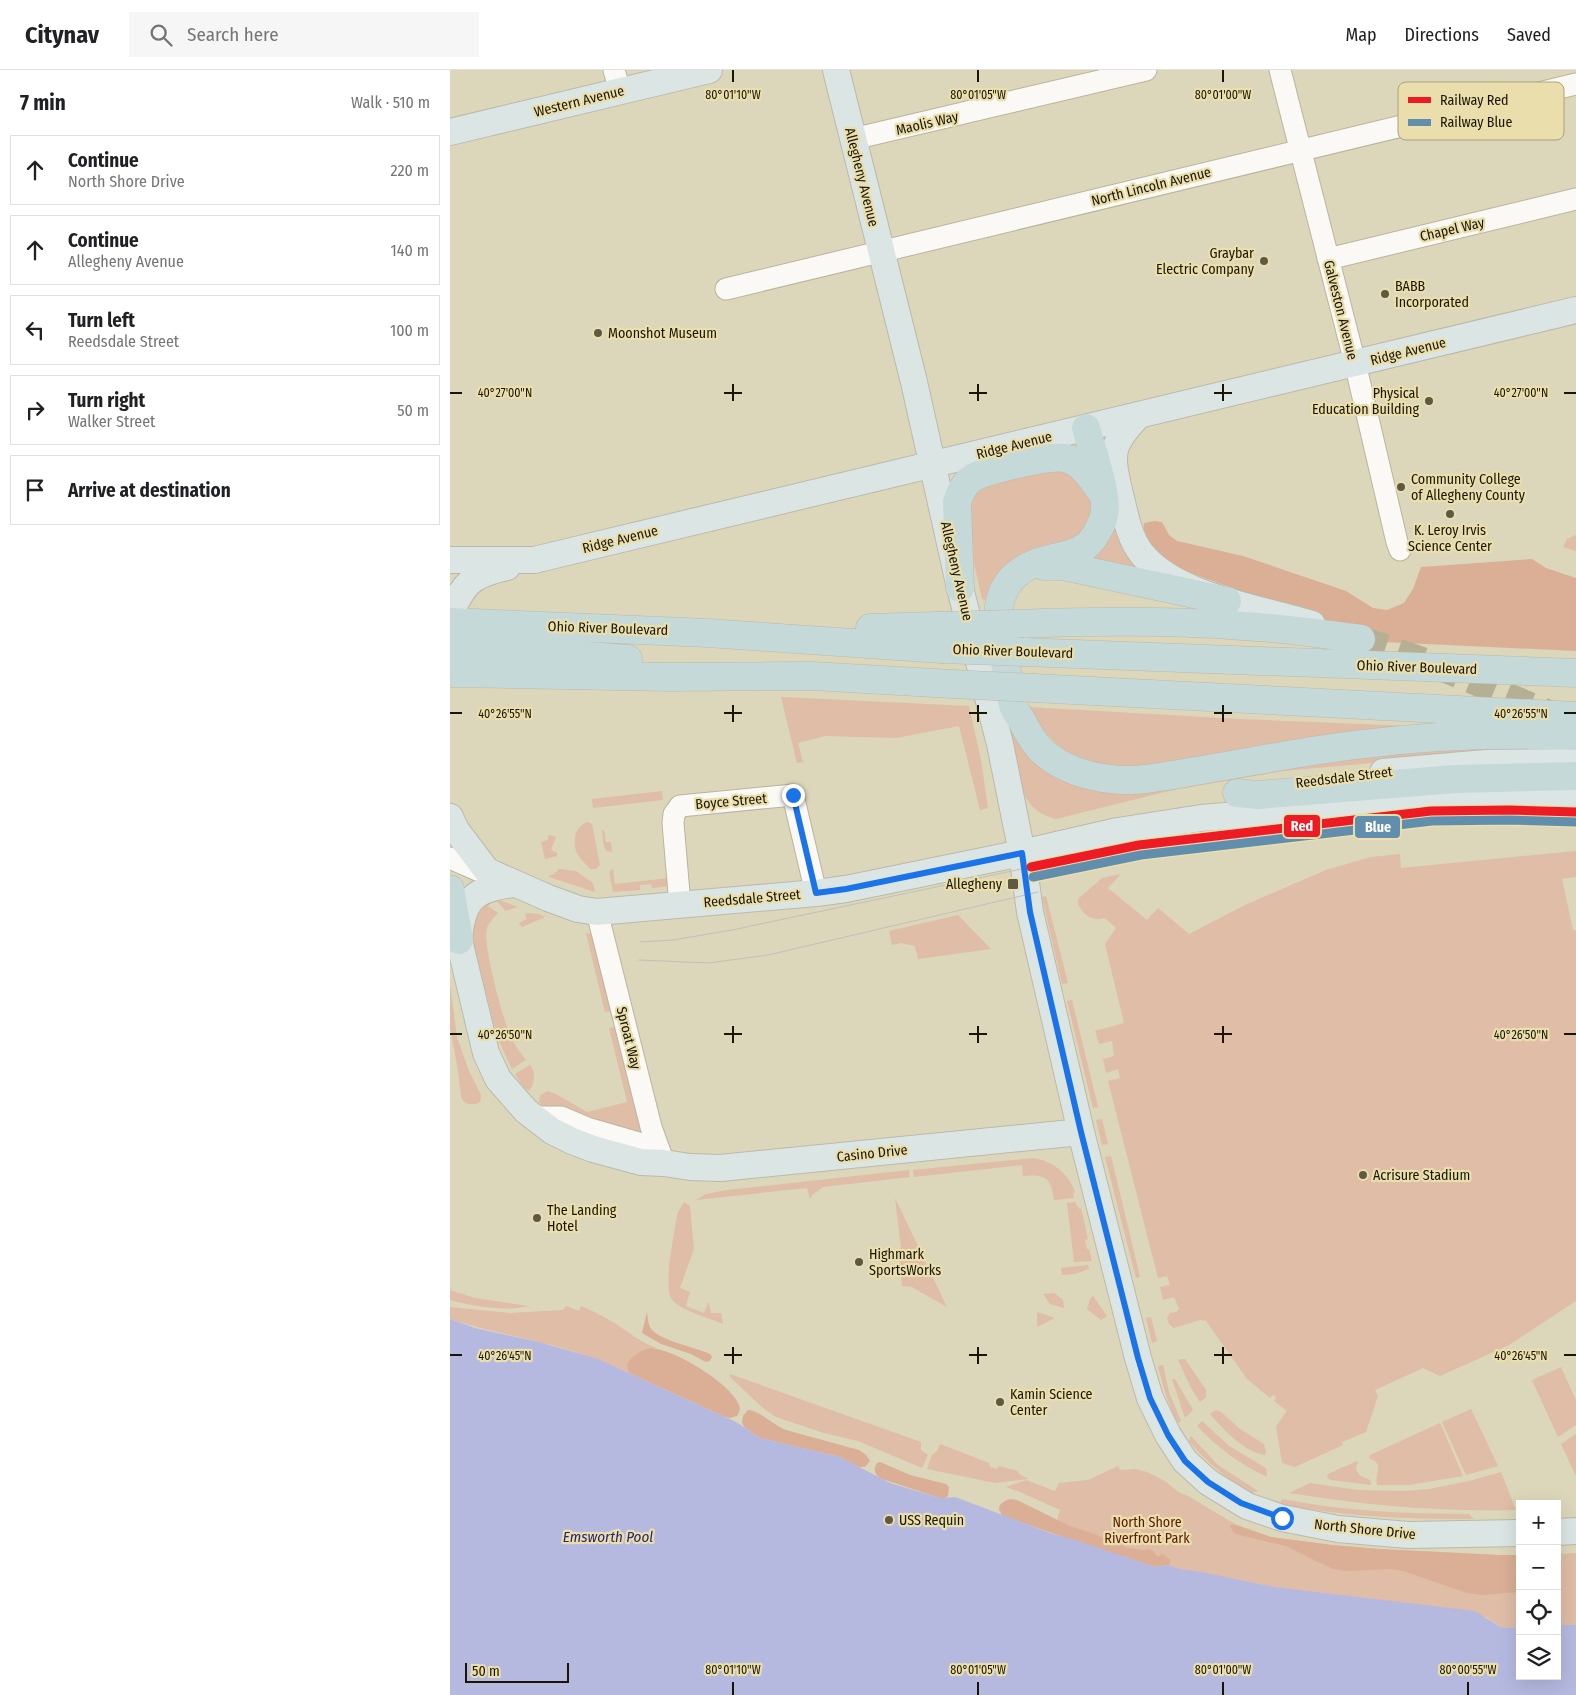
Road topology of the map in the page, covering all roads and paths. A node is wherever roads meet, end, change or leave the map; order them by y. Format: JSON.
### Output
{"nodes":[{"id":1,"x":709,"y":70,"type":"edge"},
{"id":2,"x":836,"y":70,"type":"edge"},
{"id":3,"x":1146,"y":70,"type":"edge"},
{"id":4,"x":1280,"y":70,"type":"edge"},
{"id":5,"x":617,"y":81,"type":"edge"},
{"id":6,"x":1398,"y":127,"type":"edge"},
{"id":7,"x":450,"y":132,"type":"edge"},
{"id":8,"x":853,"y":139,"type":"junction"},
{"id":9,"x":1300,"y":150,"type":"junction"},
{"id":10,"x":1576,"y":199,"type":"edge"},
{"id":11,"x":881,"y":252,"type":"junction"},
{"id":12,"x":1328,"y":259,"type":"junction"},
{"id":13,"x":726,"y":290,"type":"dead end"},
{"id":14,"x":1576,"y":310,"type":"edge"},
{"id":15,"x":1354,"y":363,"type":"junction"},
{"id":16,"x":1139,"y":415,"type":"junction"},
{"id":17,"x":1086,"y":428,"type":"junction"},
{"id":18,"x":932,"y":465,"type":"junction"},
{"id":19,"x":1104,"y":497,"type":"junction"},
{"id":20,"x":1400,"y":550,"type":"dead end"},
{"id":21,"x":450,"y":560,"type":"edge"},
{"id":22,"x":534,"y":560,"type":"junction"},
{"id":23,"x":1022,"y":569,"type":"junction"},
{"id":24,"x":960,"y":588,"type":"junction"},
{"id":25,"x":1226,"y":601,"type":"junction"},
{"id":26,"x":450,"y":614,"type":"edge"},
{"id":27,"x":463,"y":622,"type":"edge"},
{"id":28,"x":939,"y":637,"type":"junction"},
{"id":29,"x":1360,"y":639,"type":"joint"},
{"id":30,"x":450,"y":650,"type":"edge"},
{"id":31,"x":450,"y":673,"type":"edge"},
{"id":32,"x":1576,"y":673,"type":"edge"},
{"id":33,"x":812,"y":676,"type":"junction"},
{"id":34,"x":1576,"y":716,"type":"edge"},
{"id":35,"x":1576,"y":736,"type":"edge"},
{"id":36,"x":1576,"y":762,"type":"edge"},
{"id":37,"x":1576,"y":776,"type":"edge"},
{"id":38,"x":1237,"y":793,"type":"junction"},
{"id":39,"x":1576,"y":794,"type":"edge"},
{"id":40,"x":450,"y":817,"type":"edge"},
{"id":41,"x":1118,"y":831,"type":"junction"},
{"id":42,"x":1022,"y":853,"type":"junction"},
{"id":43,"x":450,"y":858,"type":"edge"},
{"id":44,"x":487,"y":871,"type":"junction"},
{"id":45,"x":513,"y":884,"type":"junction"},
{"id":46,"x":450,"y":889,"type":"edge"},
{"id":47,"x":816,"y":893,"type":"junction"},
{"id":48,"x":680,"y":905,"type":"junction"},
{"id":49,"x":597,"y":912,"type":"junction"},
{"id":50,"x":454,"y":935,"type":"edge"},
{"id":51,"x":1081,"y":1132,"type":"junction"},
{"id":52,"x":664,"y":1163,"type":"junction"},
{"id":53,"x":1576,"y":1531,"type":"edge"},
{"id":54,"x":1561,"y":1532,"type":"edge"},
{"id":55,"x":1516,"y":1533,"type":"edge"}],
"edges":[{"from":1,"to":5,"type":"main road","name":"Western Avenue"},
{"from":2,"to":8,"type":"main road","name":"Allegheny Avenue"},
{"from":3,"to":8,"type":"street","name":"Maolis Way"},
{"from":4,"to":9,"type":"street","name":"Galveston Avenue"},
{"from":5,"to":7,"type":"main road","name":"Western Avenue"},
{"from":6,"to":9,"type":"street","name":"North Lincoln Avenue"},
{"from":8,"to":11,"type":"main road","name":"Allegheny Avenue"},
{"from":9,"to":11,"type":"street","name":"North Lincoln Avenue"},
{"from":9,"to":12,"type":"street","name":"Galveston Avenue"},
{"from":10,"to":12,"type":"street","name":"Chapel Way"},
{"from":11,"to":13,"type":"street","name":"North Lincoln Avenue"},
{"from":11,"to":18,"type":"main road","name":"Allegheny Avenue"},
{"from":12,"to":15,"type":"street","name":"Galveston Avenue"},
{"from":14,"to":15,"type":"main road","name":"Ridge Avenue"},
{"from":15,"to":16,"type":"main road","name":"Ridge Avenue"},
{"from":15,"to":20,"type":"street","name":"Galveston Avenue"},
{"from":16,"to":17,"type":"main road","name":"Ridge Avenue"},
{"from":16,"to":25,"type":"main road"},
{"from":17,"to":18,"type":"main road","name":"Ridge Avenue"},
{"from":17,"to":19,"type":"highway"},
{"from":18,"to":22,"type":"main road","name":"Ridge Avenue"},
{"from":18,"to":24,"type":"main road","name":"Allegheny Avenue"},
{"from":19,"to":23,"type":"highway"},
{"from":19,"to":24,"type":"highway"},
{"from":21,"to":22,"type":"main road","name":"Ridge Avenue"},
{"from":22,"to":26,"type":"main road"},
{"from":23,"to":25,"type":"highway"},
{"from":23,"to":35,"type":"highway"},
{"from":24,"to":42,"type":"main road","name":"Allegheny Avenue"},
{"from":25,"to":29,"type":"main road"},
{"from":27,"to":28,"type":"highway","name":"Ohio River Boulevard"},
{"from":28,"to":29,"type":"highway","bridge":true},
{"from":28,"to":32,"type":"highway","name":"Ohio River Boulevard","bridge":true},
{"from":30,"to":33,"type":"highway"},
{"from":31,"to":33,"type":"highway"},
{"from":33,"to":34,"type":"highway","bridge":true},
{"from":36,"to":38,"type":"main road","name":"Reedsdale Street"},
{"from":37,"to":38,"type":"highway"},
{"from":38,"to":41,"type":"main road","name":"Reedsdale Street"},
{"from":39,"to":41,"type":"main road","name":"Reedsdale Street"},
{"from":40,"to":44,"type":"main road"},
{"from":41,"to":42,"type":"main road","name":"Reedsdale Street"},
{"from":42,"to":47,"type":"main road","name":"Reedsdale Street"},
{"from":42,"to":51,"type":"main road","name":"Allegheny Avenue"},
{"from":43,"to":44,"type":"street","name":"Reedsdale Street"},
{"from":44,"to":45,"type":"main road","name":"Reedsdale Street"},
{"from":45,"to":49,"type":"main road","name":"Reedsdale Street"},
{"from":45,"to":50,"type":"main road"},
{"from":46,"to":50,"type":"highway"},
{"from":47,"to":48,"type":"main road","name":"Reedsdale Street"},
{"from":47,"to":48,"type":"street","name":"Boyce Street"},
{"from":48,"to":49,"type":"main road","name":"Reedsdale Street"},
{"from":49,"to":52,"type":"street","name":"Sproat Way"},
{"from":50,"to":52,"type":"main road","name":"Casino Drive"},
{"from":51,"to":52,"type":"main road","name":"Casino Drive"},
{"from":51,"to":55,"type":"main road","name":"North Shore Drive"},
{"from":53,"to":54,"type":"main road"}]}
